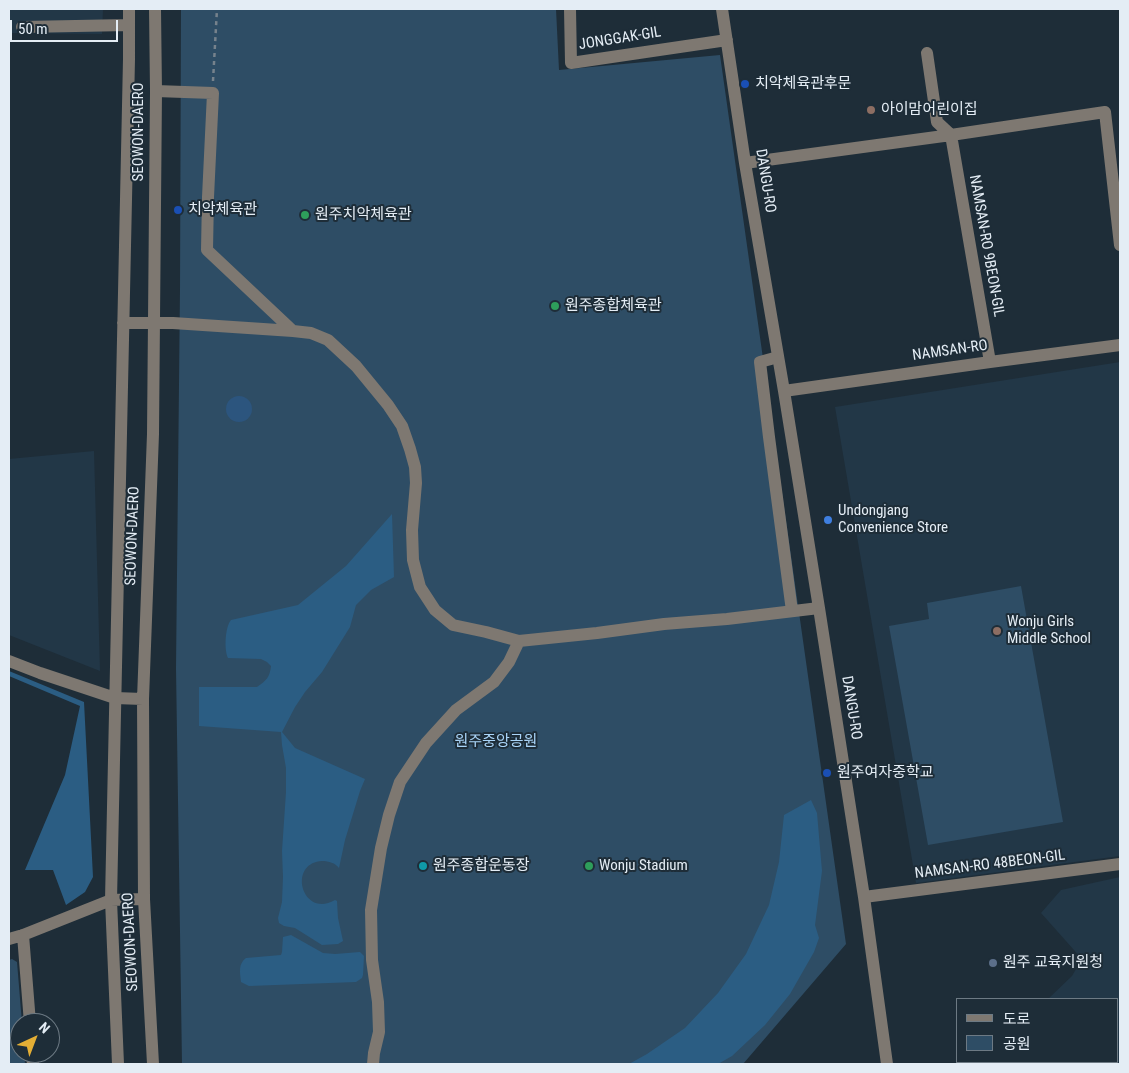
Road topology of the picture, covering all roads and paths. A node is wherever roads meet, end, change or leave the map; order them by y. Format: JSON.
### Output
{"nodes":[{"id":1,"x":129,"y":9,"type":"edge"},
{"id":2,"x":155,"y":9,"type":"edge"},
{"id":3,"x":217,"y":9,"type":"edge"},
{"id":4,"x":570,"y":9,"type":"edge"},
{"id":5,"x":722,"y":9,"type":"edge"},
{"id":6,"x":129,"y":25,"type":"junction"},
{"id":7,"x":22,"y":27,"type":"dead end"},
{"id":8,"x":727,"y":40,"type":"junction"},
{"id":9,"x":927,"y":53,"type":"dead end"},
{"id":10,"x":156,"y":90,"type":"junction"},
{"id":11,"x":213,"y":93,"type":"junction"},
{"id":12,"x":951,"y":134,"type":"junction"},
{"id":13,"x":745,"y":163,"type":"junction"},
{"id":14,"x":1120,"y":245,"type":"edge"},
{"id":15,"x":154,"y":322,"type":"junction"},
{"id":16,"x":123,"y":323,"type":"junction"},
{"id":17,"x":293,"y":331,"type":"junction"},
{"id":18,"x":1120,"y":346,"type":"edge"},
{"id":19,"x":778,"y":357,"type":"junction"},
{"id":20,"x":990,"y":362,"type":"junction"},
{"id":21,"x":784,"y":392,"type":"junction"},
{"id":22,"x":819,"y":608,"type":"junction"},
{"id":23,"x":792,"y":611,"type":"junction"},
{"id":24,"x":519,"y":641,"type":"junction"},
{"id":25,"x":9,"y":661,"type":"edge"},
{"id":26,"x":115,"y":698,"type":"junction"},
{"id":27,"x":144,"y":699,"type":"junction"},
{"id":28,"x":1120,"y":864,"type":"edge"},
{"id":29,"x":864,"y":897,"type":"junction"},
{"id":30,"x":144,"y":899,"type":"junction"},
{"id":31,"x":111,"y":900,"type":"junction"},
{"id":32,"x":23,"y":935,"type":"junction"},
{"id":33,"x":9,"y":940,"type":"edge"},
{"id":34,"x":29,"y":1013,"type":"edge"},
{"id":35,"x":118,"y":1064,"type":"edge"},
{"id":36,"x":153,"y":1064,"type":"edge"},
{"id":37,"x":373,"y":1064,"type":"edge"},
{"id":38,"x":887,"y":1064,"type":"edge"}],
"edges":[{"from":1,"to":6,"type":"street","name":"SEOWON-DAERO"},
{"from":2,"to":10,"type":"street","name":"SEOWON-DAERO"},
{"from":3,"to":11,"type":"path"},
{"from":4,"to":8,"type":"street","name":"JONGGAK-GIL"},
{"from":5,"to":8,"type":"street","name":"DANGU-RO"},
{"from":6,"to":7,"type":"street"},
{"from":6,"to":16,"type":"street","name":"SEOWON-DAERO"},
{"from":8,"to":13,"type":"street","name":"DANGU-RO"},
{"from":9,"to":12,"type":"street"},
{"from":10,"to":11,"type":"street"},
{"from":10,"to":15,"type":"street","name":"SEOWON-DAERO"},
{"from":11,"to":17,"type":"street"},
{"from":12,"to":13,"type":"street"},
{"from":12,"to":14,"type":"street"},
{"from":12,"to":20,"type":"street","name":"NAMSAN-RO 9BEON-GIL"},
{"from":13,"to":19,"type":"street","name":"DANGU-RO"},
{"from":15,"to":16,"type":"street"},
{"from":15,"to":17,"type":"street"},
{"from":15,"to":27,"type":"street","name":"SEOWON-DAERO"},
{"from":16,"to":26,"type":"street","name":"SEOWON-DAERO"},
{"from":17,"to":24,"type":"street"},
{"from":18,"to":20,"type":"street","name":"NAMSAN-RO"},
{"from":19,"to":21,"type":"street","name":"DANGU-RO"},
{"from":19,"to":23,"type":"street"},
{"from":20,"to":21,"type":"street","name":"NAMSAN-RO"},
{"from":21,"to":22,"type":"street","name":"DANGU-RO"},
{"from":22,"to":23,"type":"street"},
{"from":22,"to":29,"type":"street","name":"DANGU-RO"},
{"from":23,"to":24,"type":"street"},
{"from":24,"to":37,"type":"street"},
{"from":25,"to":26,"type":"street"},
{"from":26,"to":27,"type":"street"},
{"from":26,"to":31,"type":"street","name":"SEOWON-DAERO"},
{"from":27,"to":30,"type":"street","name":"SEOWON-DAERO"},
{"from":28,"to":29,"type":"street","name":"NAMSAN-RO 48BEON-GIL"},
{"from":29,"to":38,"type":"street","name":"DANGU-RO"},
{"from":30,"to":31,"type":"street"},
{"from":30,"to":36,"type":"street","name":"SEOWON-DAERO"},
{"from":31,"to":32,"type":"street"},
{"from":31,"to":35,"type":"street","name":"SEOWON-DAERO"},
{"from":32,"to":33,"type":"street"},
{"from":32,"to":34,"type":"street"}]}
